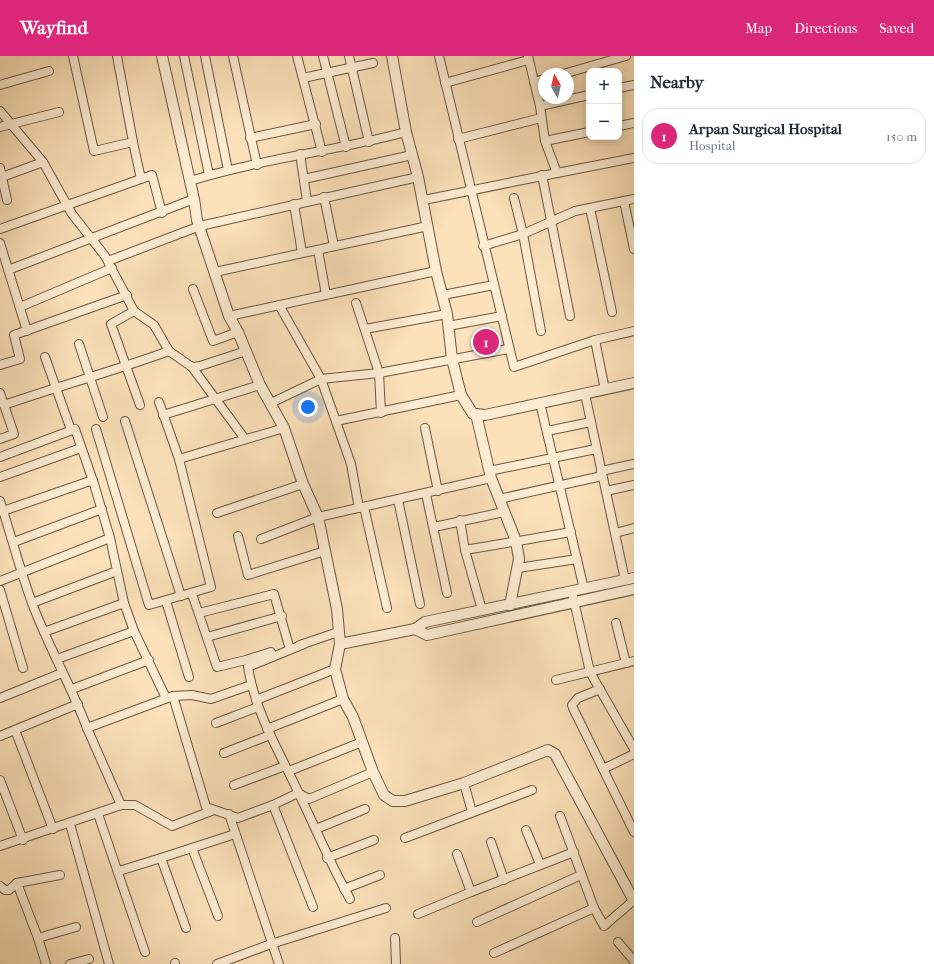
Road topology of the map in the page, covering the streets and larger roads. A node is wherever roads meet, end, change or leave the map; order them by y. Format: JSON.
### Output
{"nodes":[{"id":1,"x":74,"y":56,"type":"edge"},
{"id":2,"x":117,"y":56,"type":"edge"},
{"id":3,"x":162,"y":56,"type":"edge"},
{"id":4,"x":184,"y":56,"type":"edge"},
{"id":5,"x":205,"y":56,"type":"edge"},
{"id":6,"x":233,"y":56,"type":"edge"},
{"id":7,"x":297,"y":56,"type":"edge"},
{"id":8,"x":323,"y":56,"type":"edge"},
{"id":9,"x":349,"y":56,"type":"edge"},
{"id":10,"x":392,"y":56,"type":"edge"},
{"id":11,"x":439,"y":56,"type":"edge"},
{"id":12,"x":626,"y":56,"type":"edge"},
{"id":13,"x":528,"y":58,"type":"edge"},
{"id":14,"x":373,"y":63,"type":"dead end"},
{"id":15,"x":352,"y":68,"type":"junction"},
{"id":16,"x":49,"y":71,"type":"dead end"},
{"id":17,"x":574,"y":71,"type":"edge"},
{"id":18,"x":327,"y":74,"type":"junction"},
{"id":19,"x":303,"y":78,"type":"junction"},
{"id":20,"x":538,"y":81,"type":"edge"},
{"id":21,"x":534,"y":82,"type":"junction"},
{"id":22,"x":445,"y":83,"type":"junction"},
{"id":23,"x":0,"y":85,"type":"edge"},
{"id":24,"x":634,"y":85,"type":"edge"},
{"id":25,"x":622,"y":87,"type":"edge"},
{"id":26,"x":586,"y":96,"type":"edge"},
{"id":27,"x":540,"y":106,"type":"junction"},
{"id":28,"x":0,"y":111,"type":"edge"},
{"id":29,"x":59,"y":112,"type":"dead end"},
{"id":30,"x":541,"y":118,"type":"junction"},
{"id":31,"x":634,"y":123,"type":"edge"},
{"id":32,"x":12,"y":124,"type":"junction"},
{"id":33,"x":316,"y":124,"type":"junction"},
{"id":34,"x":622,"y":125,"type":"edge"},
{"id":35,"x":0,"y":127,"type":"edge"},
{"id":36,"x":406,"y":132,"type":"junction"},
{"id":37,"x":586,"y":133,"type":"edge"},
{"id":38,"x":250,"y":138,"type":"junction"},
{"id":39,"x":458,"y":139,"type":"junction"},
{"id":40,"x":545,"y":141,"type":"junction"},
{"id":41,"x":133,"y":142,"type":"junction"},
{"id":42,"x":370,"y":142,"type":"junction"},
{"id":43,"x":346,"y":147,"type":"junction"},
{"id":44,"x":322,"y":152,"type":"junction"},
{"id":45,"x":300,"y":154,"type":"junction"},
{"id":46,"x":412,"y":155,"type":"junction"},
{"id":47,"x":634,"y":158,"type":"edge"},
{"id":48,"x":43,"y":162,"type":"junction"},
{"id":49,"x":257,"y":165,"type":"junction"},
{"id":50,"x":0,"y":168,"type":"edge"},
{"id":51,"x":228,"y":170,"type":"junction"},
{"id":52,"x":557,"y":173,"type":"junction"},
{"id":53,"x":209,"y":175,"type":"junction"},
{"id":54,"x":542,"y":175,"type":"junction"},
{"id":55,"x":2,"y":177,"type":"junction"},
{"id":56,"x":418,"y":177,"type":"junction"},
{"id":57,"x":141,"y":179,"type":"junction"},
{"id":58,"x":304,"y":179,"type":"junction"},
{"id":59,"x":190,"y":181,"type":"junction"},
{"id":60,"x":471,"y":190,"type":"junction"},
{"id":61,"x":324,"y":197,"type":"junction"},
{"id":62,"x":514,"y":198,"type":"dead end"},
{"id":63,"x":194,"y":199,"type":"junction"},
{"id":64,"x":634,"y":199,"type":"edge"},
{"id":65,"x":7,"y":200,"type":"dead end"},
{"id":66,"x":424,"y":200,"type":"junction"},
{"id":67,"x":307,"y":201,"type":"junction"},
{"id":68,"x":624,"y":201,"type":"junction"},
{"id":69,"x":294,"y":204,"type":"junction"},
{"id":70,"x":67,"y":205,"type":"junction"},
{"id":71,"x":590,"y":208,"type":"junction"},
{"id":72,"x":162,"y":213,"type":"junction"},
{"id":73,"x":552,"y":222,"type":"junction"},
{"id":74,"x":200,"y":226,"type":"junction"},
{"id":75,"x":428,"y":226,"type":"junction"},
{"id":76,"x":0,"y":229,"type":"edge"},
{"id":77,"x":523,"y":234,"type":"junction"},
{"id":78,"x":91,"y":240,"type":"junction"},
{"id":79,"x":0,"y":243,"type":"edge"},
{"id":80,"x":334,"y":246,"type":"junction"},
{"id":81,"x":483,"y":246,"type":"junction"},
{"id":82,"x":634,"y":249,"type":"edge"},
{"id":83,"x":318,"y":250,"type":"junction"},
{"id":84,"x":302,"y":253,"type":"junction"},
{"id":85,"x":110,"y":264,"type":"junction"},
{"id":86,"x":8,"y":270,"type":"junction"},
{"id":87,"x":436,"y":271,"type":"junction"},
{"id":88,"x":215,"y":272,"type":"junction"},
{"id":89,"x":494,"y":285,"type":"junction"},
{"id":90,"x":193,"y":289,"type":"dead end"},
{"id":91,"x":127,"y":295,"type":"junction"},
{"id":92,"x":443,"y":295,"type":"junction"},
{"id":93,"x":326,"y":296,"type":"junction"},
{"id":94,"x":356,"y":303,"type":"dead end"},
{"id":95,"x":279,"y":305,"type":"junction"},
{"id":96,"x":20,"y":307,"type":"junction"},
{"id":97,"x":134,"y":311,"type":"junction"},
{"id":98,"x":612,"y":312,"type":"dead end"},
{"id":99,"x":447,"y":314,"type":"junction"},
{"id":100,"x":229,"y":316,"type":"junction"},
{"id":101,"x":502,"y":316,"type":"junction"},
{"id":102,"x":570,"y":316,"type":"dead end"},
{"id":103,"x":448,"y":326,"type":"junction"},
{"id":104,"x":365,"y":329,"type":"junction"},
{"id":105,"x":28,"y":331,"type":"junction"},
{"id":106,"x":541,"y":331,"type":"dead end"},
{"id":107,"x":634,"y":331,"type":"edge"},
{"id":108,"x":238,"y":332,"type":"junction"},
{"id":109,"x":596,"y":340,"type":"junction"},
{"id":110,"x":79,"y":344,"type":"dead end"},
{"id":111,"x":508,"y":349,"type":"junction"},
{"id":112,"x":169,"y":351,"type":"junction"},
{"id":113,"x":246,"y":351,"type":"junction"},
{"id":114,"x":45,"y":357,"type":"dead end"},
{"id":115,"x":452,"y":359,"type":"junction"},
{"id":116,"x":0,"y":365,"type":"edge"},
{"id":117,"x":126,"y":366,"type":"junction"},
{"id":118,"x":192,"y":367,"type":"junction"},
{"id":119,"x":379,"y":373,"type":"junction"},
{"id":120,"x":90,"y":378,"type":"junction"},
{"id":121,"x":321,"y":379,"type":"junction"},
{"id":122,"x":260,"y":385,"type":"junction"},
{"id":123,"x":633,"y":386,"type":"edge"},
{"id":124,"x":55,"y":387,"type":"junction"},
{"id":125,"x":605,"y":390,"type":"junction"},
{"id":126,"x":0,"y":393,"type":"edge"},
{"id":127,"x":584,"y":394,"type":"junction"},
{"id":128,"x":460,"y":396,"type":"junction"},
{"id":129,"x":216,"y":398,"type":"junction"},
{"id":130,"x":159,"y":402,"type":"dead end"},
{"id":131,"x":271,"y":403,"type":"junction"},
{"id":132,"x":540,"y":403,"type":"junction"},
{"id":133,"x":140,"y":405,"type":"dead end"},
{"id":134,"x":4,"y":406,"type":"junction"},
{"id":135,"x":381,"y":413,"type":"junction"},
{"id":136,"x":476,"y":414,"type":"junction"},
{"id":137,"x":163,"y":415,"type":"junction"},
{"id":138,"x":102,"y":418,"type":"dead end"},
{"id":139,"x":125,"y":421,"type":"dead end"},
{"id":140,"x":336,"y":421,"type":"junction"},
{"id":141,"x":591,"y":422,"type":"junction"},
{"id":142,"x":284,"y":428,"type":"junction"},
{"id":143,"x":425,"y":428,"type":"dead end"},
{"id":144,"x":96,"y":429,"type":"dead end"},
{"id":145,"x":71,"y":430,"type":"junction"},
{"id":146,"x":547,"y":431,"type":"junction"},
{"id":147,"x":0,"y":439,"type":"edge"},
{"id":148,"x":245,"y":439,"type":"junction"},
{"id":149,"x":81,"y":448,"type":"junction"},
{"id":150,"x":596,"y":449,"type":"junction"},
{"id":151,"x":0,"y":457,"type":"edge"},
{"id":152,"x":553,"y":458,"type":"junction"},
{"id":153,"x":179,"y":459,"type":"junction"},
{"id":154,"x":634,"y":464,"type":"edge"},
{"id":155,"x":490,"y":474,"type":"junction"},
{"id":156,"x":602,"y":474,"type":"junction"},
{"id":157,"x":0,"y":477,"type":"edge"},
{"id":158,"x":93,"y":480,"type":"junction"},
{"id":159,"x":303,"y":484,"type":"junction"},
{"id":160,"x":634,"y":485,"type":"edge"},
{"id":161,"x":560,"y":486,"type":"junction"},
{"id":162,"x":438,"y":491,"type":"junction"},
{"id":163,"x":606,"y":491,"type":"junction"},
{"id":164,"x":426,"y":494,"type":"junction"},
{"id":165,"x":499,"y":499,"type":"junction"},
{"id":166,"x":398,"y":500,"type":"junction"},
{"id":167,"x":0,"y":501,"type":"edge"},
{"id":168,"x":361,"y":508,"type":"junction"},
{"id":169,"x":102,"y":509,"type":"junction"},
{"id":170,"x":3,"y":511,"type":"junction"},
{"id":171,"x":218,"y":512,"type":"dead end"},
{"id":172,"x":504,"y":512,"type":"junction"},
{"id":173,"x":318,"y":517,"type":"junction"},
{"id":174,"x":460,"y":520,"type":"junction"},
{"id":175,"x":434,"y":527,"type":"junction"},
{"id":176,"x":634,"y":528,"type":"edge"},
{"id":177,"x":570,"y":532,"type":"junction"},
{"id":178,"x":615,"y":533,"type":"junction"},
{"id":179,"x":238,"y":536,"type":"dead end"},
{"id":180,"x":110,"y":538,"type":"junction"},
{"id":181,"x":261,"y":539,"type":"dead end"},
{"id":182,"x":516,"y":541,"type":"junction"},
{"id":183,"x":14,"y":542,"type":"junction"},
{"id":184,"x":465,"y":550,"type":"junction"},
{"id":185,"x":325,"y":551,"type":"junction"},
{"id":186,"x":577,"y":559,"type":"junction"},
{"id":187,"x":518,"y":568,"type":"junction"},
{"id":188,"x":117,"y":571,"type":"junction"},
{"id":189,"x":22,"y":572,"type":"junction"},
{"id":190,"x":630,"y":579,"type":"edge"},
{"id":191,"x":0,"y":581,"type":"edge"},
{"id":192,"x":584,"y":589,"type":"junction"},
{"id":193,"x":634,"y":589,"type":"edge"},
{"id":194,"x":0,"y":590,"type":"edge"},
{"id":195,"x":572,"y":592,"type":"junction"},
{"id":196,"x":447,"y":593,"type":"dead end"},
{"id":197,"x":192,"y":594,"type":"junction"},
{"id":198,"x":181,"y":596,"type":"junction"},
{"id":199,"x":166,"y":601,"type":"junction"},
{"id":200,"x":32,"y":602,"type":"junction"},
{"id":201,"x":574,"y":602,"type":"junction"},
{"id":202,"x":124,"y":603,"type":"junction"},
{"id":203,"x":420,"y":604,"type":"dead end"},
{"id":204,"x":510,"y":604,"type":"junction"},
{"id":205,"x":386,"y":608,"type":"dead end"},
{"id":206,"x":482,"y":610,"type":"junction"},
{"id":207,"x":199,"y":613,"type":"junction"},
{"id":208,"x":282,"y":616,"type":"junction"},
{"id":209,"x":616,"y":623,"type":"dead end"},
{"id":210,"x":415,"y":629,"type":"junction"},
{"id":211,"x":134,"y":631,"type":"junction"},
{"id":212,"x":44,"y":632,"type":"junction"},
{"id":213,"x":338,"y":632,"type":"junction"},
{"id":214,"x":207,"y":637,"type":"junction"},
{"id":215,"x":304,"y":644,"type":"junction"},
{"id":216,"x":340,"y":644,"type":"junction"},
{"id":217,"x":289,"y":646,"type":"junction"},
{"id":218,"x":57,"y":659,"type":"junction"},
{"id":219,"x":149,"y":660,"type":"junction"},
{"id":220,"x":630,"y":662,"type":"edge"},
{"id":221,"x":247,"y":663,"type":"junction"},
{"id":222,"x":23,"y":668,"type":"dead end"},
{"id":223,"x":335,"y":669,"type":"junction"},
{"id":224,"x":62,"y":672,"type":"junction"},
{"id":225,"x":590,"y":672,"type":"junction"},
{"id":226,"x":189,"y":678,"type":"dead end"},
{"id":227,"x":556,"y":680,"type":"dead end"},
{"id":228,"x":251,"y":685,"type":"junction"},
{"id":229,"x":72,"y":689,"type":"junction"},
{"id":230,"x":600,"y":689,"type":"junction"},
{"id":231,"x":169,"y":697,"type":"junction"},
{"id":232,"x":0,"y":698,"type":"edge"},
{"id":233,"x":343,"y":699,"type":"junction"},
{"id":234,"x":78,"y":704,"type":"junction"},
{"id":235,"x":257,"y":704,"type":"junction"},
{"id":236,"x":216,"y":723,"type":"dead end"},
{"id":237,"x":87,"y":728,"type":"junction"},
{"id":238,"x":15,"y":730,"type":"junction"},
{"id":239,"x":269,"y":732,"type":"junction"},
{"id":240,"x":0,"y":736,"type":"edge"},
{"id":241,"x":362,"y":742,"type":"junction"},
{"id":242,"x":634,"y":749,"type":"edge"},
{"id":243,"x":224,"y":753,"type":"dead end"},
{"id":244,"x":634,"y":754,"type":"edge"},
{"id":245,"x":287,"y":769,"type":"junction"},
{"id":246,"x":603,"y":769,"type":"junction"},
{"id":247,"x":373,"y":772,"type":"junction"},
{"id":248,"x":0,"y":780,"type":"edge"},
{"id":249,"x":464,"y":783,"type":"junction"},
{"id":250,"x":234,"y":785,"type":"dead end"},
{"id":251,"x":532,"y":790,"type":"dead end"},
{"id":252,"x":298,"y":793,"type":"junction"},
{"id":253,"x":121,"y":805,"type":"junction"},
{"id":254,"x":273,"y":805,"type":"junction"},
{"id":255,"x":365,"y":809,"type":"dead end"},
{"id":256,"x":214,"y":810,"type":"junction"},
{"id":257,"x":472,"y":812,"type":"junction"},
{"id":258,"x":98,"y":814,"type":"junction"},
{"id":259,"x":229,"y":814,"type":"junction"},
{"id":260,"x":560,"y":816,"type":"dead end"},
{"id":261,"x":70,"y":824,"type":"junction"},
{"id":262,"x":53,"y":829,"type":"junction"},
{"id":263,"x":316,"y":829,"type":"junction"},
{"id":264,"x":526,"y":830,"type":"dead end"},
{"id":265,"x":634,"y":832,"type":"edge"},
{"id":266,"x":234,"y":834,"type":"junction"},
{"id":267,"x":405,"y":838,"type":"dead end"},
{"id":268,"x":23,"y":840,"type":"junction"},
{"id":269,"x":374,"y":840,"type":"dead end"},
{"id":270,"x":491,"y":842,"type":"dead end"},
{"id":271,"x":0,"y":846,"type":"edge"},
{"id":272,"x":192,"y":848,"type":"junction"},
{"id":273,"x":574,"y":852,"type":"junction"},
{"id":274,"x":457,"y":854,"type":"dead end"},
{"id":275,"x":161,"y":858,"type":"junction"},
{"id":276,"x":327,"y":858,"type":"junction"},
{"id":277,"x":540,"y":864,"type":"junction"},
{"id":278,"x":119,"y":871,"type":"junction"},
{"id":279,"x":60,"y":875,"type":"dead end"},
{"id":280,"x":380,"y":875,"type":"dead end"},
{"id":281,"x":581,"y":875,"type":"junction"},
{"id":282,"x":504,"y":880,"type":"junction"},
{"id":283,"x":17,"y":882,"type":"junction"},
{"id":284,"x":0,"y":886,"type":"edge"},
{"id":285,"x":344,"y":888,"type":"junction"},
{"id":286,"x":471,"y":892,"type":"junction"},
{"id":287,"x":350,"y":899,"type":"dead end"},
{"id":288,"x":634,"y":900,"type":"edge"},
{"id":289,"x":312,"y":907,"type":"dead end"},
{"id":290,"x":386,"y":908,"type":"dead end"},
{"id":291,"x":594,"y":908,"type":"junction"},
{"id":292,"x":418,"y":914,"type":"dead end"},
{"id":293,"x":218,"y":916,"type":"dead end"},
{"id":294,"x":477,"y":922,"type":"dead end"},
{"id":295,"x":76,"y":927,"type":"dead end"},
{"id":296,"x":186,"y":928,"type":"dead end"},
{"id":297,"x":38,"y":938,"type":"junction"},
{"id":298,"x":395,"y":938,"type":"dead end"},
{"id":299,"x":618,"y":942,"type":"dead end"},
{"id":300,"x":271,"y":944,"type":"junction"},
{"id":301,"x":145,"y":952,"type":"dead end"},
{"id":302,"x":494,"y":953,"type":"dead end"},
{"id":303,"x":89,"y":959,"type":"dead end"},
{"id":304,"x":634,"y":960,"type":"edge"},
{"id":305,"x":46,"y":964,"type":"edge"},
{"id":306,"x":70,"y":964,"type":"edge"},
{"id":307,"x":109,"y":964,"type":"edge"},
{"id":308,"x":217,"y":964,"type":"edge"},
{"id":309,"x":279,"y":964,"type":"edge"},
{"id":310,"x":396,"y":964,"type":"edge"}],
"edges":[{"from":1,"to":41,"type":"street"},
{"from":2,"to":41,"type":"street"},
{"from":3,"to":59,"type":"street"},
{"from":4,"to":53,"type":"street"},
{"from":5,"to":51,"type":"street"},
{"from":6,"to":38,"type":"street"},
{"from":7,"to":19,"type":"street"},
{"from":8,"to":18,"type":"street"},
{"from":9,"to":15,"type":"street"},
{"from":10,"to":36,"type":"street"},
{"from":11,"to":22,"type":"street"},
{"from":12,"to":17,"type":"street"},
{"from":13,"to":21,"type":"street"},
{"from":13,"to":22,"type":"street"},
{"from":14,"to":15,"type":"street"},
{"from":15,"to":18,"type":"street"},
{"from":15,"to":42,"type":"street"},
{"from":16,"to":23,"type":"street"},
{"from":18,"to":19,"type":"street"},
{"from":18,"to":43,"type":"street"},
{"from":19,"to":33,"type":"street"},
{"from":20,"to":21,"type":"street"},
{"from":21,"to":27,"type":"street"},
{"from":22,"to":39,"type":"street"},
{"from":24,"to":25,"type":"street"},
{"from":26,"to":27,"type":"street"},
{"from":27,"to":30,"type":"street"},
{"from":28,"to":32,"type":"street"},
{"from":29,"to":32,"type":"street"},
{"from":30,"to":39,"type":"street"},
{"from":30,"to":40,"type":"street"},
{"from":31,"to":34,"type":"street"},
{"from":32,"to":35,"type":"street"},
{"from":32,"to":48,"type":"street"},
{"from":33,"to":38,"type":"street"},
{"from":33,"to":44,"type":"street"},
{"from":36,"to":42,"type":"street"},
{"from":36,"to":46,"type":"street"},
{"from":37,"to":40,"type":"street"},
{"from":38,"to":49,"type":"street"},
{"from":39,"to":60,"type":"street"},
{"from":40,"to":52,"type":"street"},
{"from":41,"to":57,"type":"street"},
{"from":42,"to":43,"type":"street"},
{"from":43,"to":44,"type":"street"},
{"from":44,"to":45,"type":"street"},
{"from":45,"to":49,"type":"street"},
{"from":45,"to":58,"type":"street"},
{"from":46,"to":56,"type":"street"},
{"from":46,"to":58,"type":"street"},
{"from":47,"to":52,"type":"street"},
{"from":48,"to":55,"type":"street"},
{"from":48,"to":70,"type":"street"},
{"from":49,"to":51,"type":"street"},
{"from":50,"to":55,"type":"street"},
{"from":51,"to":53,"type":"street"},
{"from":52,"to":54,"type":"street"},
{"from":53,"to":59,"type":"street"},
{"from":54,"to":60,"type":"street"},
{"from":54,"to":73,"type":"street"},
{"from":55,"to":65,"type":"street"},
{"from":56,"to":61,"type":"street"},
{"from":56,"to":66,"type":"street"},
{"from":57,"to":70,"type":"street"},
{"from":57,"to":72,"type":"street"},
{"from":58,"to":67,"type":"street"},
{"from":59,"to":63,"type":"street"},
{"from":60,"to":66,"type":"street"},
{"from":60,"to":81,"type":"street"},
{"from":61,"to":67,"type":"street"},
{"from":61,"to":80,"type":"street"},
{"from":62,"to":77,"type":"street"},
{"from":63,"to":72,"type":"street"},
{"from":63,"to":74,"type":"street"},
{"from":64,"to":68,"type":"street"},
{"from":66,"to":75,"type":"street"},
{"from":67,"to":69,"type":"street"},
{"from":68,"to":71,"type":"street"},
{"from":68,"to":82,"type":"street"},
{"from":69,"to":74,"type":"street"},
{"from":69,"to":84,"type":"street"},
{"from":70,"to":76,"type":"street"},
{"from":70,"to":78,"type":"street"},
{"from":71,"to":73,"type":"street"},
{"from":71,"to":98,"type":"street"},
{"from":72,"to":78,"type":"street"},
{"from":73,"to":77,"type":"street"},
{"from":73,"to":102,"type":"street"},
{"from":74,"to":85,"type":"street"},
{"from":74,"to":88,"type":"street"},
{"from":75,"to":80,"type":"street"},
{"from":75,"to":87,"type":"street"},
{"from":77,"to":81,"type":"street"},
{"from":77,"to":106,"type":"street"},
{"from":78,"to":85,"type":"street"},
{"from":78,"to":86,"type":"street"},
{"from":79,"to":86,"type":"street"},
{"from":80,"to":83,"type":"street"},
{"from":81,"to":89,"type":"street"},
{"from":83,"to":84,"type":"street"},
{"from":83,"to":93,"type":"street"},
{"from":84,"to":88,"type":"street"},
{"from":85,"to":91,"type":"street"},
{"from":85,"to":96,"type":"street"},
{"from":86,"to":96,"type":"street"},
{"from":87,"to":92,"type":"street"},
{"from":87,"to":93,"type":"street"},
{"from":88,"to":100,"type":"street"},
{"from":89,"to":92,"type":"street"},
{"from":89,"to":101,"type":"street"},
{"from":90,"to":108,"type":"street"},
{"from":91,"to":97,"type":"street"},
{"from":91,"to":105,"type":"street"},
{"from":92,"to":99,"type":"street"},
{"from":93,"to":95,"type":"street"},
{"from":94,"to":104,"type":"street"},
{"from":95,"to":100,"type":"street"},
{"from":95,"to":121,"type":"street"},
{"from":96,"to":105,"type":"street"},
{"from":97,"to":112,"type":"street"},
{"from":97,"to":117,"type":"street"},
{"from":99,"to":103,"type":"street"},
{"from":99,"to":104,"type":"street"},
{"from":100,"to":108,"type":"street"},
{"from":101,"to":103,"type":"street"},
{"from":101,"to":111,"type":"street"},
{"from":103,"to":115,"type":"street"},
{"from":104,"to":119,"type":"street"},
{"from":105,"to":116,"type":"street"},
{"from":107,"to":109,"type":"street"},
{"from":108,"to":113,"type":"street"},
{"from":109,"to":111,"type":"street"},
{"from":109,"to":125,"type":"street"},
{"from":110,"to":120,"type":"street"},
{"from":111,"to":115,"type":"street"},
{"from":112,"to":117,"type":"street"},
{"from":112,"to":118,"type":"street"},
{"from":113,"to":118,"type":"street"},
{"from":113,"to":122,"type":"street"},
{"from":114,"to":124,"type":"street"},
{"from":115,"to":119,"type":"street"},
{"from":115,"to":128,"type":"street"},
{"from":117,"to":120,"type":"street"},
{"from":117,"to":133,"type":"street"},
{"from":118,"to":129,"type":"street"},
{"from":119,"to":121,"type":"street"},
{"from":119,"to":135,"type":"street"},
{"from":120,"to":124,"type":"street"},
{"from":120,"to":138,"type":"street"},
{"from":121,"to":131,"type":"street"},
{"from":121,"to":140,"type":"street"},
{"from":122,"to":129,"type":"street"},
{"from":122,"to":131,"type":"street"},
{"from":123,"to":125,"type":"street"},
{"from":124,"to":134,"type":"street"},
{"from":124,"to":145,"type":"street"},
{"from":125,"to":127,"type":"street"},
{"from":126,"to":134,"type":"street"},
{"from":127,"to":132,"type":"street"},
{"from":127,"to":141,"type":"street"},
{"from":128,"to":135,"type":"street"},
{"from":128,"to":136,"type":"street"},
{"from":129,"to":137,"type":"street"},
{"from":129,"to":148,"type":"street"},
{"from":130,"to":137,"type":"street"},
{"from":131,"to":142,"type":"street"},
{"from":132,"to":136,"type":"street"},
{"from":132,"to":146,"type":"street"},
{"from":134,"to":147,"type":"street"},
{"from":135,"to":140,"type":"street"},
{"from":136,"to":155,"type":"street"},
{"from":137,"to":153,"type":"street"},
{"from":139,"to":198,"type":"street"},
{"from":140,"to":168,"type":"street"},
{"from":141,"to":146,"type":"street"},
{"from":141,"to":150,"type":"street"},
{"from":142,"to":148,"type":"street"},
{"from":142,"to":159,"type":"street"},
{"from":143,"to":162,"type":"street"},
{"from":144,"to":199,"type":"street"},
{"from":145,"to":149,"type":"street"},
{"from":145,"to":151,"type":"street"},
{"from":146,"to":152,"type":"street"},
{"from":148,"to":153,"type":"street"},
{"from":149,"to":157,"type":"street"},
{"from":149,"to":158,"type":"street"},
{"from":150,"to":152,"type":"street"},
{"from":150,"to":156,"type":"street"},
{"from":152,"to":155,"type":"street"},
{"from":152,"to":161,"type":"street"},
{"from":153,"to":197,"type":"street"},
{"from":154,"to":156,"type":"street"},
{"from":155,"to":162,"type":"street"},
{"from":155,"to":165,"type":"street"},
{"from":156,"to":161,"type":"street"},
{"from":156,"to":163,"type":"street"},
{"from":158,"to":169,"type":"street"},
{"from":158,"to":170,"type":"street"},
{"from":159,"to":171,"type":"street"},
{"from":159,"to":173,"type":"street"},
{"from":160,"to":163,"type":"street"},
{"from":161,"to":165,"type":"street"},
{"from":161,"to":177,"type":"street"},
{"from":162,"to":164,"type":"street"},
{"from":163,"to":178,"type":"street"},
{"from":164,"to":166,"type":"street"},
{"from":164,"to":175,"type":"street"},
{"from":165,"to":172,"type":"street"},
{"from":166,"to":168,"type":"street"},
{"from":166,"to":203,"type":"street"},
{"from":167,"to":170,"type":"street"},
{"from":168,"to":173,"type":"street"},
{"from":168,"to":205,"type":"street"},
{"from":169,"to":180,"type":"street"},
{"from":169,"to":183,"type":"street"},
{"from":170,"to":183,"type":"street"},
{"from":172,"to":174,"type":"street"},
{"from":172,"to":182,"type":"street"},
{"from":173,"to":181,"type":"street"},
{"from":173,"to":185,"type":"street"},
{"from":174,"to":175,"type":"street"},
{"from":174,"to":184,"type":"street"},
{"from":175,"to":196,"type":"street"},
{"from":176,"to":178,"type":"street"},
{"from":177,"to":182,"type":"street"},
{"from":177,"to":186,"type":"street"},
{"from":178,"to":190,"type":"street"},
{"from":179,"to":185,"type":"street"},
{"from":180,"to":188,"type":"street"},
{"from":180,"to":189,"type":"street"},
{"from":182,"to":184,"type":"street"},
{"from":182,"to":187,"type":"street"},
{"from":183,"to":189,"type":"street"},
{"from":184,"to":206,"type":"street"},
{"from":185,"to":213,"type":"street"},
{"from":186,"to":187,"type":"street"},
{"from":186,"to":192,"type":"street"},
{"from":187,"to":204,"type":"street"},
{"from":188,"to":200,"type":"street"},
{"from":188,"to":202,"type":"street"},
{"from":189,"to":191,"type":"street"},
{"from":189,"to":200,"type":"street"},
{"from":190,"to":192,"type":"street"},
{"from":192,"to":195,"type":"street"},
{"from":193,"to":201,"type":"street"},
{"from":194,"to":222,"type":"street"},
{"from":195,"to":201,"type":"street"},
{"from":195,"to":204,"type":"street"},
{"from":197,"to":198,"type":"street"},
{"from":197,"to":207,"type":"street"},
{"from":198,"to":199,"type":"street"},
{"from":199,"to":226,"type":"street"},
{"from":200,"to":212,"type":"street"},
{"from":201,"to":210,"type":"street"},
{"from":201,"to":225,"type":"street"},
{"from":202,"to":211,"type":"street"},
{"from":202,"to":212,"type":"street"},
{"from":204,"to":206,"type":"street"},
{"from":206,"to":210,"type":"street"},
{"from":207,"to":208,"type":"street"},
{"from":207,"to":214,"type":"street"},
{"from":208,"to":214,"type":"street"},
{"from":208,"to":217,"type":"street"},
{"from":209,"to":220,"type":"street"},
{"from":210,"to":216,"type":"street"},
{"from":211,"to":218,"type":"street"},
{"from":211,"to":219,"type":"street"},
{"from":212,"to":218,"type":"street"},
{"from":213,"to":215,"type":"street"},
{"from":213,"to":216,"type":"street"},
{"from":214,"to":221,"type":"street"},
{"from":215,"to":217,"type":"street"},
{"from":215,"to":221,"type":"street"},
{"from":216,"to":223,"type":"street"},
{"from":217,"to":221,"type":"street"},
{"from":218,"to":224,"type":"street"},
{"from":219,"to":229,"type":"street"},
{"from":219,"to":231,"type":"street"},
{"from":220,"to":225,"type":"street"},
{"from":221,"to":228,"type":"street"},
{"from":223,"to":233,"type":"street"},
{"from":223,"to":235,"type":"street"},
{"from":224,"to":229,"type":"street"},
{"from":224,"to":232,"type":"street"},
{"from":225,"to":227,"type":"street"},
{"from":225,"to":230,"type":"street"},
{"from":228,"to":231,"type":"street"},
{"from":228,"to":235,"type":"street"},
{"from":229,"to":234,"type":"street"},
{"from":230,"to":242,"type":"street"},
{"from":230,"to":246,"type":"street"},
{"from":231,"to":237,"type":"street"},
{"from":231,"to":256,"type":"street"},
{"from":233,"to":239,"type":"street"},
{"from":233,"to":241,"type":"street"},
{"from":234,"to":237,"type":"street"},
{"from":234,"to":238,"type":"street"},
{"from":235,"to":236,"type":"street"},
{"from":235,"to":239,"type":"street"},
{"from":237,"to":253,"type":"street"},
{"from":238,"to":240,"type":"street"},
{"from":238,"to":262,"type":"street"},
{"from":239,"to":243,"type":"street"},
{"from":239,"to":245,"type":"street"},
{"from":241,"to":245,"type":"street"},
{"from":241,"to":247,"type":"street"},
{"from":244,"to":246,"type":"street"},
{"from":245,"to":250,"type":"street"},
{"from":245,"to":252,"type":"street"},
{"from":246,"to":265,"type":"street"},
{"from":247,"to":249,"type":"street"},
{"from":247,"to":252,"type":"street"},
{"from":248,"to":268,"type":"street"},
{"from":249,"to":257,"type":"street"},
{"from":249,"to":288,"type":"street"},
{"from":251,"to":257,"type":"street"},
{"from":252,"to":254,"type":"street"},
{"from":252,"to":263,"type":"street"},
{"from":253,"to":256,"type":"street"},
{"from":253,"to":258,"type":"street"},
{"from":254,"to":259,"type":"street"},
{"from":254,"to":289,"type":"street"},
{"from":255,"to":263,"type":"street"},
{"from":256,"to":259,"type":"street"},
{"from":257,"to":267,"type":"street"},
{"from":258,"to":261,"type":"street"},
{"from":258,"to":278,"type":"street"},
{"from":259,"to":266,"type":"street"},
{"from":260,"to":273,"type":"street"},
{"from":261,"to":262,"type":"street"},
{"from":261,"to":307,"type":"street"},
{"from":262,"to":268,"type":"street"},
{"from":263,"to":276,"type":"street"},
{"from":264,"to":277,"type":"street"},
{"from":266,"to":272,"type":"street"},
{"from":266,"to":300,"type":"street"},
{"from":268,"to":271,"type":"street"},
{"from":269,"to":276,"type":"street"},
{"from":270,"to":282,"type":"street"},
{"from":272,"to":275,"type":"street"},
{"from":272,"to":293,"type":"street"},
{"from":273,"to":277,"type":"street"},
{"from":273,"to":281,"type":"street"},
{"from":274,"to":286,"type":"street"},
{"from":275,"to":278,"type":"street"},
{"from":275,"to":296,"type":"street"},
{"from":276,"to":285,"type":"street"},
{"from":277,"to":282,"type":"street"},
{"from":278,"to":301,"type":"street"},
{"from":279,"to":283,"type":"street"},
{"from":280,"to":285,"type":"street"},
{"from":281,"to":291,"type":"street"},
{"from":281,"to":294,"type":"street"},
{"from":282,"to":286,"type":"street"},
{"from":283,"to":284,"type":"street"},
{"from":283,"to":297,"type":"street"},
{"from":285,"to":287,"type":"street"},
{"from":286,"to":292,"type":"street"},
{"from":288,"to":291,"type":"street"},
{"from":290,"to":300,"type":"street"},
{"from":291,"to":302,"type":"street"},
{"from":295,"to":297,"type":"street"},
{"from":297,"to":305,"type":"street"},
{"from":298,"to":310,"type":"street"},
{"from":299,"to":304,"type":"street"},
{"from":300,"to":308,"type":"street"},
{"from":300,"to":309,"type":"street"},
{"from":303,"to":306,"type":"street"}]}
